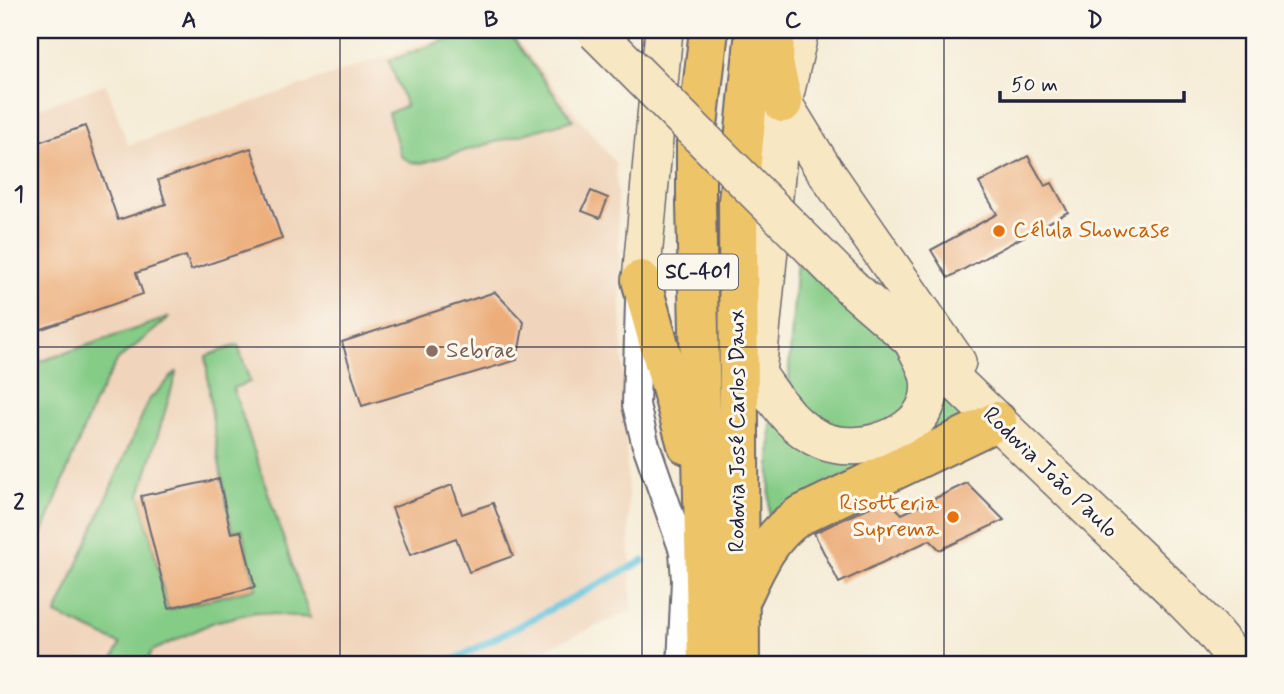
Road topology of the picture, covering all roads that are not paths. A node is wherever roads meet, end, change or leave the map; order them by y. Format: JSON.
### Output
{"nodes":[{"id":1,"x":664,"y":30,"type":"edge"},
{"id":2,"x":709,"y":30,"type":"edge"},
{"id":3,"x":755,"y":30,"type":"edge"},
{"id":4,"x":775,"y":30,"type":"edge"},
{"id":5,"x":800,"y":30,"type":"edge"},
{"id":6,"x":594,"y":31,"type":"edge"},
{"id":7,"x":783,"y":103,"type":"junction"},
{"id":8,"x":641,"y":280,"type":"junction"},
{"id":9,"x":912,"y":340,"type":"junction"},
{"id":10,"x":757,"y":374,"type":"junction"},
{"id":11,"x":997,"y":421,"type":"junction"},
{"id":12,"x":739,"y":428,"type":"junction"},
{"id":13,"x":705,"y":515,"type":"junction"},
{"id":14,"x":739,"y":603,"type":"junction"},
{"id":15,"x":681,"y":664,"type":"edge"},
{"id":16,"x":707,"y":664,"type":"edge"},
{"id":17,"x":740,"y":664,"type":"edge"},
{"id":18,"x":1240,"y":664,"type":"edge"}],
"edges":[{"from":1,"to":8,"type":"main road"},
{"from":2,"to":13,"type":"highway","name":"Rodovia José Carlos Daux","number":"SC-401"},
{"from":3,"to":12,"type":"highway","name":"Rodovia José Carlos Daux","number":"SC-401"},
{"from":4,"to":7,"type":"highway"},
{"from":5,"to":7,"type":"main road"},
{"from":6,"to":9,"type":"main road","name":"Rodovia João Paulo","bridge":true},
{"from":7,"to":10,"type":"main road"},
{"from":7,"to":11,"type":"main road"},
{"from":8,"to":13,"type":"highway"},
{"from":8,"to":15,"type":"street"},
{"from":9,"to":10,"type":"main road"},
{"from":9,"to":11,"type":"main road","name":"Rodovia João Paulo"},
{"from":10,"to":12,"type":"highway"},
{"from":11,"to":14,"type":"highway"},
{"from":11,"to":18,"type":"main road","name":"Rodovia João Paulo"},
{"from":12,"to":14,"type":"highway","name":"Rodovia José Carlos Daux","number":"SC-401"},
{"from":13,"to":16,"type":"highway","name":"Rodovia José Carlos Daux","number":"SC-401"},
{"from":14,"to":17,"type":"highway","name":"Rodovia José Carlos Daux","number":"SC-401"}]}
